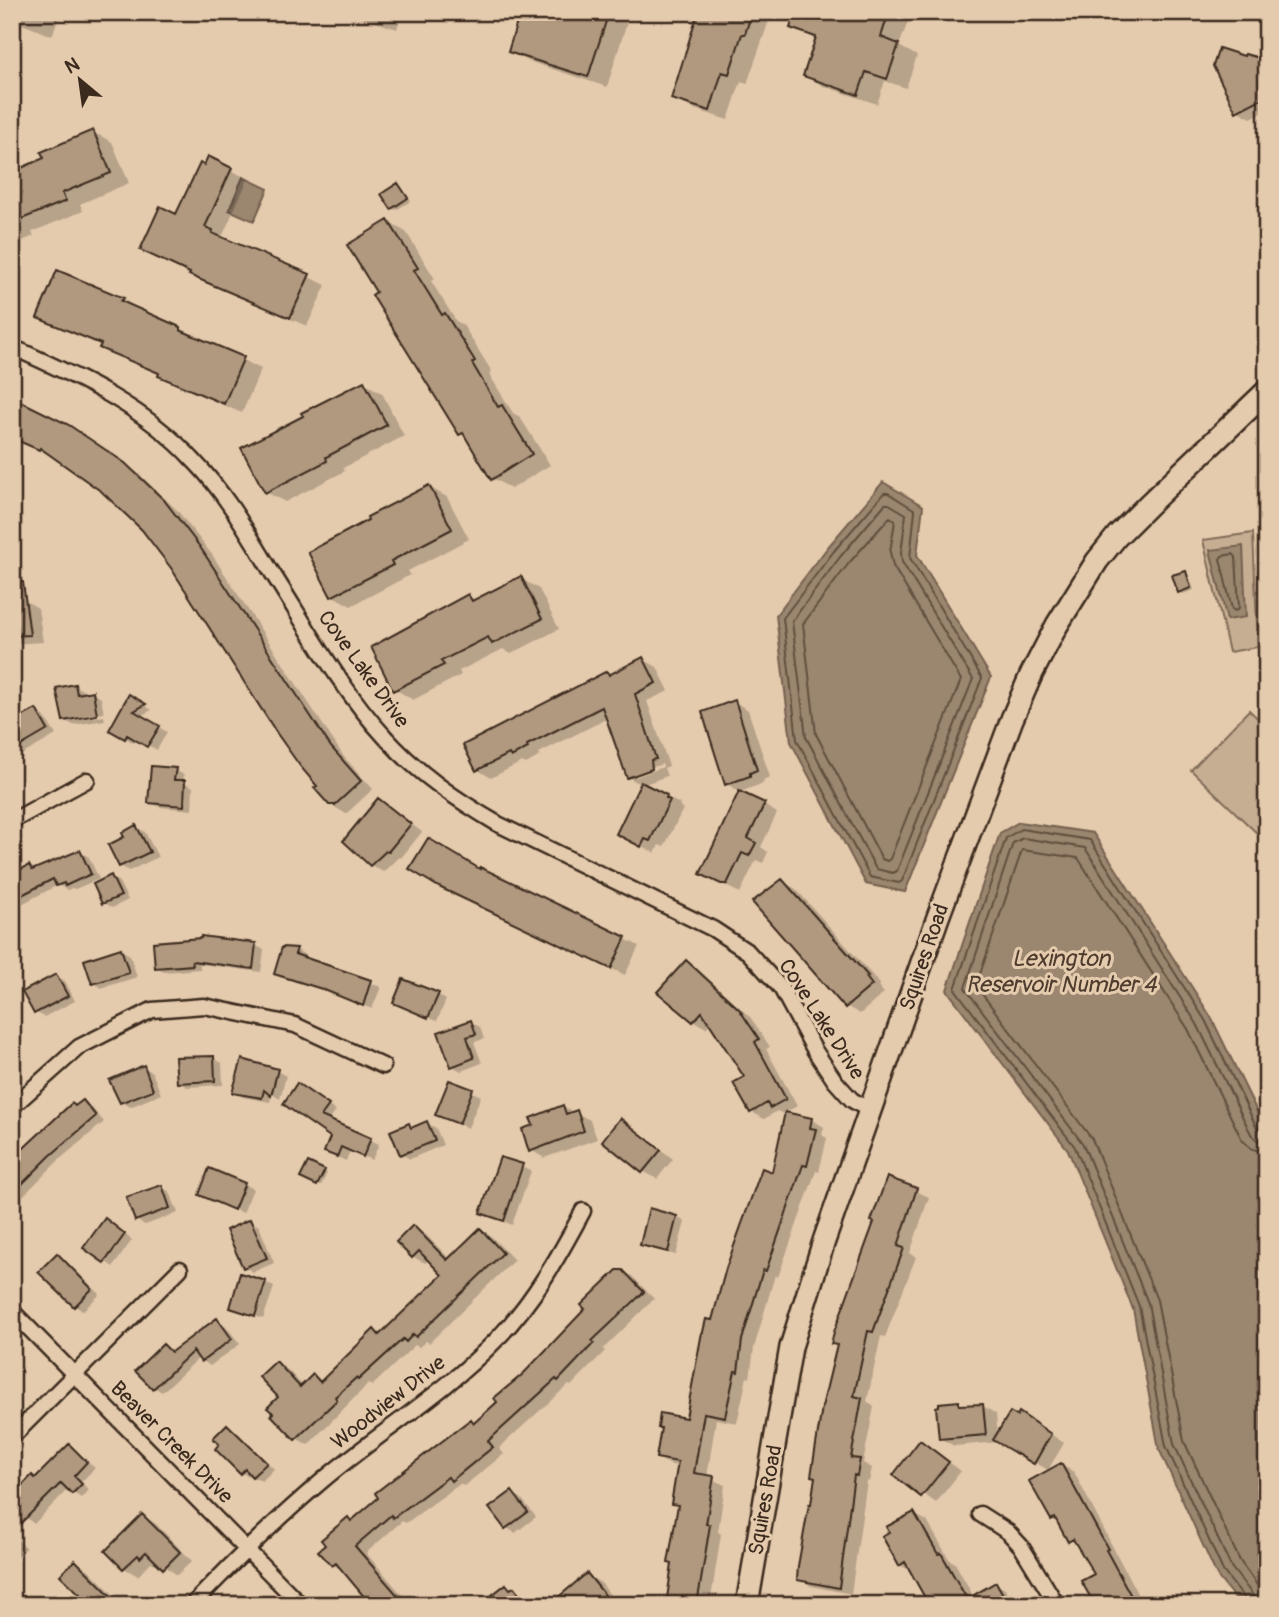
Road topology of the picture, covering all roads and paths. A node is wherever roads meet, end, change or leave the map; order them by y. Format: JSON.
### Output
{"nodes":[{"id":1,"x":12,"y":347,"type":"edge"},
{"id":2,"x":1267,"y":391,"type":"edge"},
{"id":3,"x":87,"y":780,"type":"dead end"},
{"id":4,"x":12,"y":821,"type":"edge"},
{"id":5,"x":383,"y":1066,"type":"dead end"},
{"id":6,"x":12,"y":1107,"type":"edge"},
{"id":7,"x":871,"y":1111,"type":"junction"},
{"id":8,"x":583,"y":1211,"type":"dead end"},
{"id":9,"x":180,"y":1269,"type":"dead end"},
{"id":10,"x":12,"y":1311,"type":"edge"},
{"id":11,"x":75,"y":1374,"type":"junction"},
{"id":12,"x":12,"y":1437,"type":"edge"},
{"id":13,"x":980,"y":1514,"type":"dead end"},
{"id":14,"x":247,"y":1548,"type":"junction"},
{"id":15,"x":191,"y":1605,"type":"edge"},
{"id":16,"x":301,"y":1605,"type":"edge"},
{"id":17,"x":747,"y":1605,"type":"edge"},
{"id":18,"x":1057,"y":1605,"type":"edge"}],
"edges":[{"from":1,"to":7,"type":"street","name":"Cove Lake Drive"},
{"from":2,"to":7,"type":"street","name":"Squires Road"},
{"from":3,"to":4,"type":"street"},
{"from":5,"to":6,"type":"street"},
{"from":7,"to":17,"type":"street","name":"Squires Road"},
{"from":8,"to":14,"type":"street","name":"Woodview Drive"},
{"from":9,"to":11,"type":"street"},
{"from":10,"to":11,"type":"street","name":"Beaver Creek Drive"},
{"from":11,"to":12,"type":"street"},
{"from":11,"to":14,"type":"street","name":"Beaver Creek Drive"},
{"from":13,"to":18,"type":"street"},
{"from":14,"to":15,"type":"street","name":"Woodview Drive"},
{"from":14,"to":16,"type":"street","name":"Beaver Creek Drive"}]}
